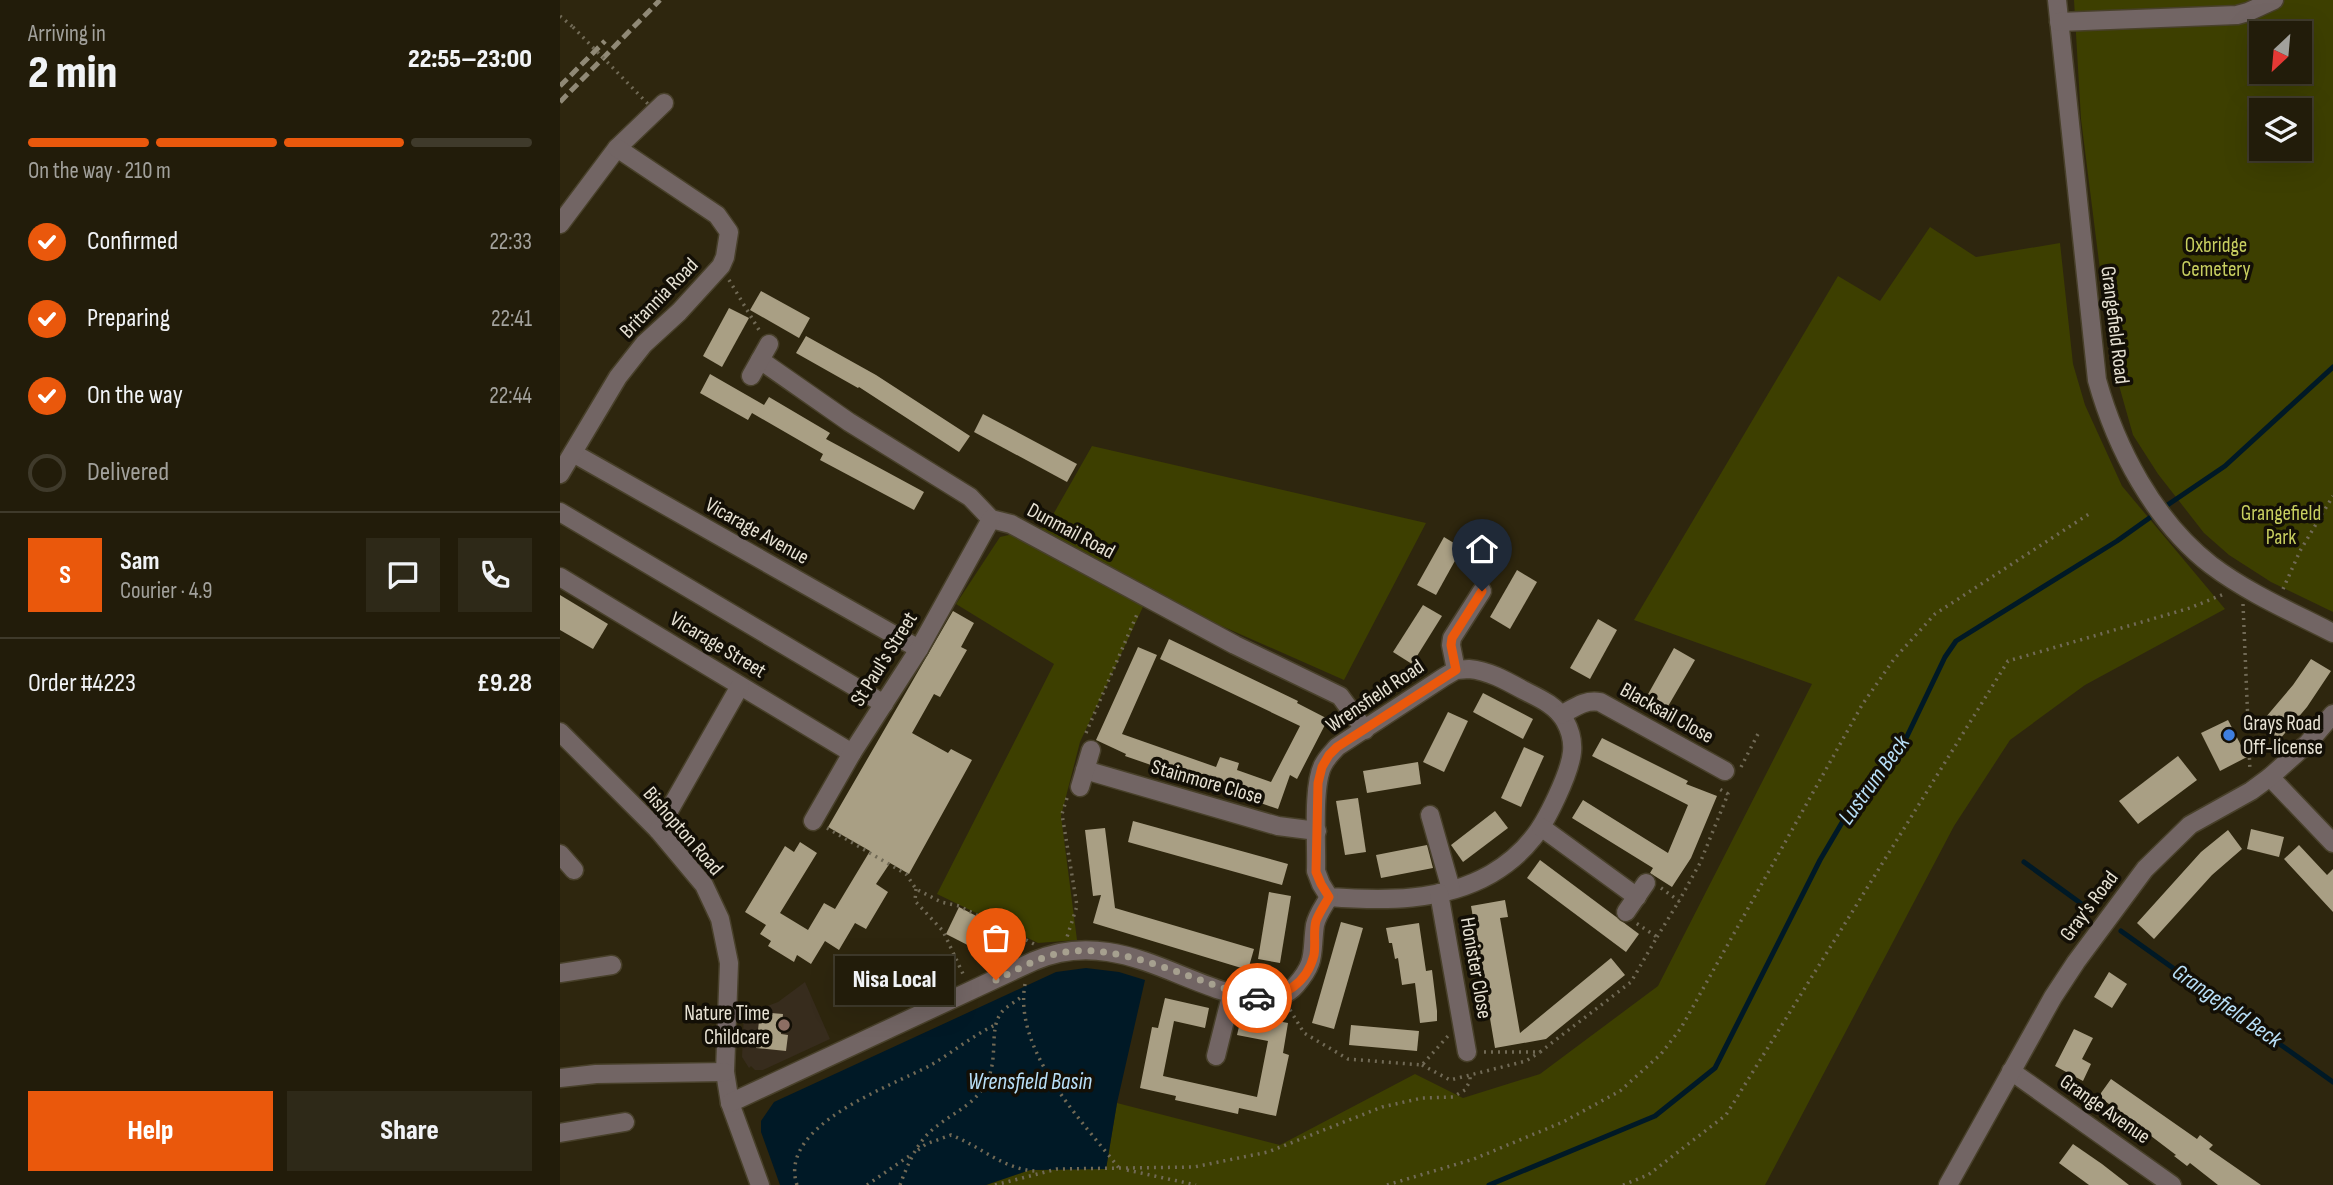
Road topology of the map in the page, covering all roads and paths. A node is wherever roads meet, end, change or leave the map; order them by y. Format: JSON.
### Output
{"nodes":[{"id":1,"x":2057,"y":0,"type":"edge"},
{"id":2,"x":2274,"y":0,"type":"edge"},
{"id":3,"x":560,"y":16,"type":"edge"},
{"id":4,"x":2059,"y":22,"type":"junction"},
{"id":5,"x":657,"y":105,"type":"joint"},
{"id":6,"x":617,"y":148,"type":"junction"},
{"id":7,"x":560,"y":224,"type":"edge"},
{"id":8,"x":720,"y":266,"type":"junction"},
{"id":9,"x":765,"y":352,"type":"junction"},
{"id":10,"x":751,"y":376,"type":"dead end"},
{"id":11,"x":573,"y":453,"type":"junction"},
{"id":12,"x":560,"y":474,"type":"edge"},
{"id":13,"x":2333,"y":496,"type":"edge"},
{"id":14,"x":560,"y":512,"type":"edge"},
{"id":15,"x":2092,"y":512,"type":"dead end"},
{"id":16,"x":991,"y":519,"type":"junction"},
{"id":17,"x":560,"y":576,"type":"edge"},
{"id":18,"x":2243,"y":586,"type":"junction"},
{"id":19,"x":2282,"y":590,"type":"dead end"},
{"id":20,"x":1482,"y":591,"type":"dead end"},
{"id":21,"x":2333,"y":633,"type":"edge"},
{"id":22,"x":919,"y":649,"type":"junction"},
{"id":23,"x":1456,"y":670,"type":"junction"},
{"id":24,"x":740,"y":685,"type":"junction"},
{"id":25,"x":884,"y":704,"type":"junction"},
{"id":26,"x":2333,"y":714,"type":"edge"},
{"id":27,"x":1561,"y":715,"type":"junction"},
{"id":28,"x":1365,"y":730,"type":"junction"},
{"id":29,"x":1759,"y":730,"type":"dead end"},
{"id":30,"x":560,"y":732,"type":"edge"},
{"id":31,"x":1091,"y":750,"type":"dead end"},
{"id":32,"x":852,"y":753,"type":"junction"},
{"id":33,"x":1723,"y":774,"type":"junction"},
{"id":34,"x":2270,"y":777,"type":"junction"},
{"id":35,"x":2251,"y":791,"type":"junction"},
{"id":36,"x":1728,"y":794,"type":"junction"},
{"id":37,"x":1430,"y":815,"type":"dead end"},
{"id":38,"x":813,"y":821,"type":"joint"},
{"id":39,"x":1541,"y":827,"type":"junction"},
{"id":40,"x":658,"y":830,"type":"junction"},
{"id":41,"x":1317,"y":831,"type":"junction"},
{"id":42,"x":2333,"y":843,"type":"edge"},
{"id":43,"x":560,"y":854,"type":"edge"},
{"id":44,"x":567,"y":871,"type":"edge"},
{"id":45,"x":916,"y":889,"type":"junction"},
{"id":46,"x":1445,"y":891,"type":"junction"},
{"id":47,"x":1329,"y":897,"type":"junction"},
{"id":48,"x":1636,"y":897,"type":"junction"},
{"id":49,"x":1679,"y":901,"type":"junction"},
{"id":50,"x":1657,"y":937,"type":"junction"},
{"id":51,"x":1044,"y":957,"type":"junction"},
{"id":52,"x":612,"y":965,"type":"dead end"},
{"id":53,"x":1020,"y":968,"type":"junction"},
{"id":54,"x":560,"y":973,"type":"edge"},
{"id":55,"x":971,"y":991,"type":"junction"},
{"id":56,"x":1232,"y":992,"type":"junction"},
{"id":57,"x":1023,"y":995,"type":"junction"},
{"id":58,"x":1275,"y":998,"type":"junction"},
{"id":59,"x":1462,"y":1024,"type":"junction"},
{"id":60,"x":995,"y":1025,"type":"junction"},
{"id":61,"x":1468,"y":1052,"type":"joint"},
{"id":62,"x":1540,"y":1052,"type":"junction"},
{"id":63,"x":1216,"y":1056,"type":"dead end"},
{"id":64,"x":1422,"y":1065,"type":"junction"},
{"id":65,"x":2011,"y":1071,"type":"junction"},
{"id":66,"x":724,"y":1072,"type":"junction"},
{"id":67,"x":1470,"y":1075,"type":"junction"},
{"id":68,"x":560,"y":1078,"type":"edge"},
{"id":69,"x":730,"y":1103,"type":"junction"},
{"id":70,"x":625,"y":1122,"type":"dead end"},
{"id":71,"x":560,"y":1133,"type":"edge"},
{"id":72,"x":914,"y":1153,"type":"junction"},
{"id":73,"x":1119,"y":1168,"type":"junction"},
{"id":74,"x":1039,"y":1172,"type":"junction"},
{"id":75,"x":760,"y":1185,"type":"edge"},
{"id":76,"x":797,"y":1185,"type":"edge"},
{"id":77,"x":867,"y":1185,"type":"edge"},
{"id":78,"x":900,"y":1185,"type":"edge"},
{"id":79,"x":995,"y":1185,"type":"edge"},
{"id":80,"x":1196,"y":1185,"type":"edge"},
{"id":81,"x":1387,"y":1185,"type":"edge"},
{"id":82,"x":1623,"y":1185,"type":"edge"},
{"id":83,"x":1948,"y":1185,"type":"edge"},
{"id":84,"x":2172,"y":1185,"type":"edge"}],
"edges":[{"from":1,"to":4,"type":"street","name":"Grangefield Road"},
{"from":2,"to":4,"type":"street"},
{"from":3,"to":5,"type":"path","bridge":true},
{"from":4,"to":18,"type":"street","name":"Grangefield Road"},
{"from":5,"to":6,"type":"street"},
{"from":6,"to":7,"type":"street"},
{"from":6,"to":8,"type":"street","name":"Britannia Road"},
{"from":8,"to":9,"type":"path"},
{"from":8,"to":11,"type":"street","name":"Britannia Road"},
{"from":9,"to":10,"type":"street"},
{"from":9,"to":16,"type":"street","name":"Dunmail Road"},
{"from":11,"to":12,"type":"street","name":"Britannia Road"},
{"from":11,"to":22,"type":"street","name":"Vicarage Avenue"},
{"from":13,"to":19,"type":"path"},
{"from":14,"to":25,"type":"street"},
{"from":15,"to":81,"type":"path"},
{"from":16,"to":22,"type":"street","name":"St Paul's Street"},
{"from":16,"to":28,"type":"street","name":"Dunmail Road"},
{"from":17,"to":24,"type":"street","name":"Vicarage Street"},
{"from":18,"to":21,"type":"street","name":"Grangefield Road"},
{"from":18,"to":35,"type":"path"},
{"from":18,"to":82,"type":"path"},
{"from":20,"to":23,"type":"street"},
{"from":22,"to":25,"type":"street","name":"St Paul's Street"},
{"from":23,"to":27,"type":"street","name":"Wrensfield Road"},
{"from":23,"to":28,"type":"street","name":"Wrensfield Road"},
{"from":24,"to":32,"type":"street","name":"Vicarage Street"},
{"from":24,"to":40,"type":"street"},
{"from":25,"to":32,"type":"street","name":"St Paul's Street"},
{"from":26,"to":34,"type":"street","name":"Gray's Road"},
{"from":27,"to":33,"type":"street","name":"Blacksail Close"},
{"from":27,"to":39,"type":"street"},
{"from":28,"to":41,"type":"street","name":"Wrensfield Road"},
{"from":29,"to":33,"type":"path"},
{"from":30,"to":40,"type":"street","name":"Bishopton Road"},
{"from":31,"to":41,"type":"street","name":"Stainmore Close"},
{"from":32,"to":38,"type":"street","name":"St Paul's Street"},
{"from":33,"to":36,"type":"path"},
{"from":33,"to":36,"type":"path"},
{"from":34,"to":35,"type":"street","name":"Gray's Road"},
{"from":34,"to":42,"type":"street"},
{"from":35,"to":65,"type":"street","name":"Gray's Road"},
{"from":36,"to":49,"type":"path"},
{"from":37,"to":46,"type":"street","name":"Honister Close"},
{"from":38,"to":45,"type":"path"},
{"from":39,"to":46,"type":"street"},
{"from":39,"to":48,"type":"street"},
{"from":40,"to":66,"type":"street","name":"Bishopton Road"},
{"from":41,"to":47,"type":"street","name":"Wrensfield Road"},
{"from":43,"to":44,"type":"street"},
{"from":45,"to":51,"type":"path"},
{"from":45,"to":55,"type":"path"},
{"from":46,"to":47,"type":"street"},
{"from":46,"to":59,"type":"street","name":"Honister Close"},
{"from":47,"to":58,"type":"street"},
{"from":48,"to":49,"type":"path"},
{"from":48,"to":50,"type":"path"},
{"from":49,"to":50,"type":"path"},
{"from":50,"to":62,"type":"path"},
{"from":51,"to":53,"type":"street"},
{"from":51,"to":56,"type":"street"},
{"from":52,"to":54,"type":"street"},
{"from":53,"to":55,"type":"street"},
{"from":53,"to":57,"type":"path"},
{"from":55,"to":69,"type":"street"},
{"from":56,"to":58,"type":"street"},
{"from":56,"to":63,"type":"street"},
{"from":57,"to":60,"type":"path"},
{"from":57,"to":73,"type":"path"},
{"from":58,"to":64,"type":"path"},
{"from":59,"to":61,"type":"street","name":"Honister Close"},
{"from":59,"to":64,"type":"path"},
{"from":60,"to":72,"type":"path"},
{"from":60,"to":76,"type":"path"},
{"from":61,"to":62,"type":"path"},
{"from":62,"to":67,"type":"path"},
{"from":64,"to":67,"type":"path"},
{"from":65,"to":83,"type":"street","name":"Gray's Road"},
{"from":65,"to":84,"type":"street","name":"Grange Avenue"},
{"from":66,"to":68,"type":"street"},
{"from":66,"to":69,"type":"street","name":"Bishopton Road"},
{"from":67,"to":73,"type":"path"},
{"from":69,"to":75,"type":"street","name":"Bishopton Road"},
{"from":70,"to":71,"type":"street"},
{"from":72,"to":74,"type":"path"},
{"from":72,"to":77,"type":"path"},
{"from":72,"to":78,"type":"path"},
{"from":73,"to":74,"type":"path"},
{"from":73,"to":80,"type":"path"},
{"from":74,"to":79,"type":"path"}]}
